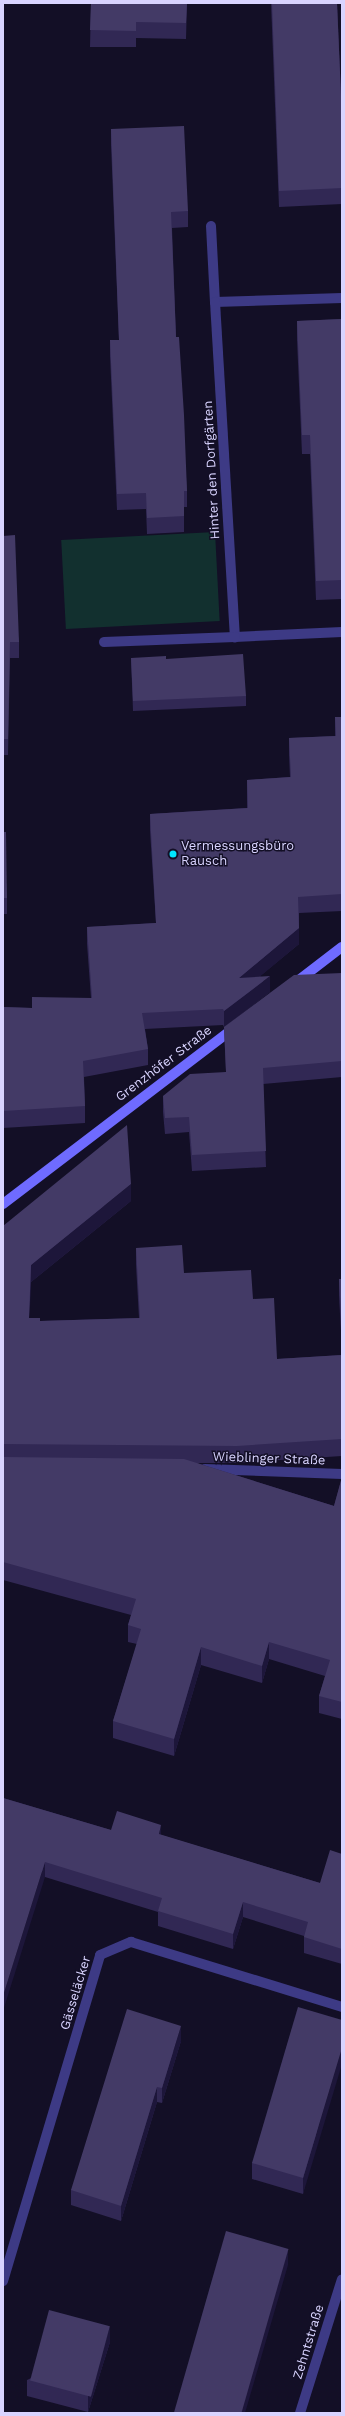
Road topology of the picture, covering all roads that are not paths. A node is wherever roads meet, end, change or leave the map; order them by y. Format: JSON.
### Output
{"nodes":[{"id":1,"x":210,"y":226,"type":"dead end"},
{"id":2,"x":342,"y":298,"type":"edge"},
{"id":3,"x":215,"y":302,"type":"junction"},
{"id":4,"x":342,"y":632,"type":"edge"},
{"id":5,"x":235,"y":637,"type":"junction"},
{"id":6,"x":104,"y":642,"type":"dead end"},
{"id":7,"x":342,"y":947,"type":"edge"},
{"id":8,"x":284,"y":990,"type":"edge"},
{"id":9,"x":246,"y":1019,"type":"edge"},
{"id":10,"x":3,"y":1204,"type":"edge"},
{"id":11,"x":196,"y":1469,"type":"edge"},
{"id":12,"x":342,"y":1474,"type":"edge"},
{"id":13,"x":342,"y":2007,"type":"edge"},
{"id":14,"x":342,"y":2279,"type":"edge"},
{"id":15,"x":3,"y":2281,"type":"edge"},
{"id":16,"x":300,"y":2413,"type":"edge"}],
"edges":[{"from":1,"to":3,"type":"street","name":"Hinter den Dorfgärten"},
{"from":2,"to":3,"type":"street"},
{"from":3,"to":5,"type":"street","name":"Hinter den Dorfgärten"},
{"from":4,"to":5,"type":"street"},
{"from":5,"to":6,"type":"street"},
{"from":7,"to":8,"type":"street"},
{"from":9,"to":10,"type":"street","name":"Grenzhöfer Straße"},
{"from":11,"to":12,"type":"street","name":"Wieblinger Straße"},
{"from":13,"to":15,"type":"street","name":"Gässeläcker"},
{"from":14,"to":16,"type":"street","name":"Zehntstraße"}]}
